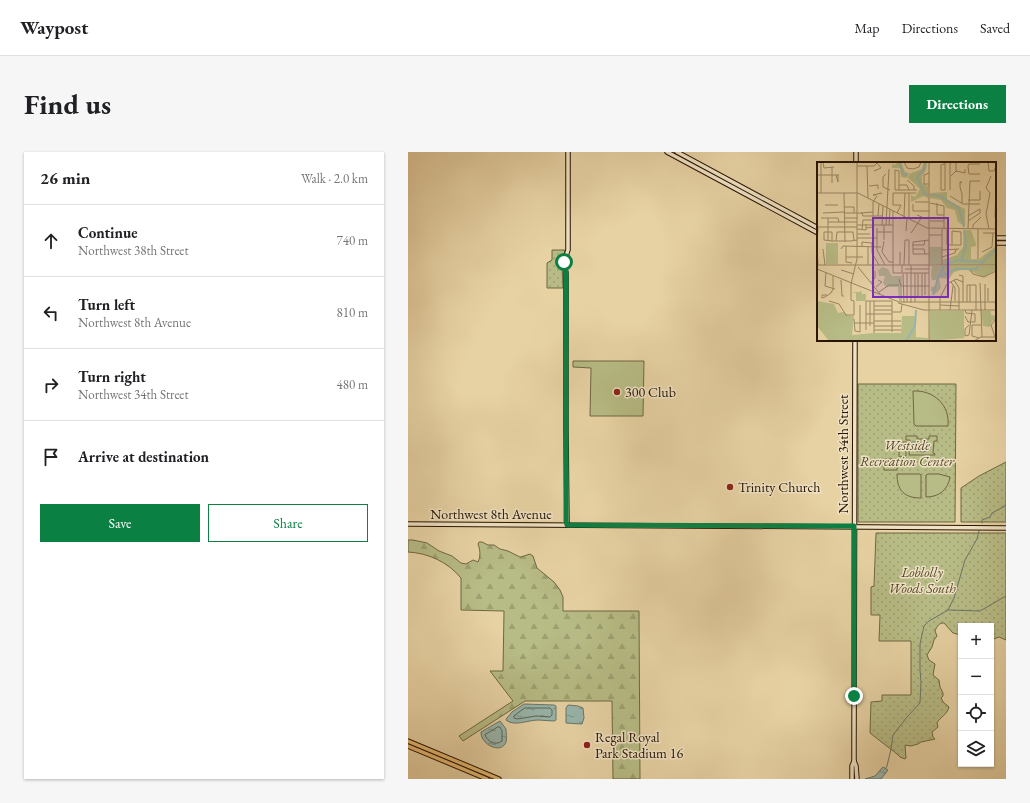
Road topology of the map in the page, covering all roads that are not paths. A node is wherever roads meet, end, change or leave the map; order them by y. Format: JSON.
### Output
{"nodes":[{"id":1,"x":568,"y":152,"type":"edge"},
{"id":2,"x":667,"y":152,"type":"edge"},
{"id":3,"x":677,"y":152,"type":"edge"},
{"id":4,"x":817,"y":227,"type":"edge"},
{"id":5,"x":817,"y":232,"type":"edge"},
{"id":6,"x":855,"y":341,"type":"edge"},
{"id":7,"x":408,"y":524,"type":"edge"},
{"id":8,"x":567,"y":525,"type":"junction"},
{"id":9,"x":854,"y":526,"type":"junction"},
{"id":10,"x":1006,"y":528,"type":"edge"},
{"id":11,"x":408,"y":741,"type":"edge"},
{"id":12,"x":408,"y":746,"type":"edge"},
{"id":13,"x":854,"y":761,"type":"junction"},
{"id":14,"x":487,"y":779,"type":"edge"},
{"id":15,"x":499,"y":779,"type":"edge"},
{"id":16,"x":852,"y":779,"type":"edge"},
{"id":17,"x":857,"y":779,"type":"edge"}],
"edges":[{"from":1,"to":8,"type":"street"},
{"from":2,"to":5,"type":"street"},
{"from":3,"to":4,"type":"street"},
{"from":6,"to":9,"type":"street","name":"Northwest 34th Street"},
{"from":7,"to":8,"type":"street","name":"Northwest 8th Avenue"},
{"from":8,"to":9,"type":"street","name":"Northwest 8th Avenue"},
{"from":9,"to":10,"type":"street","name":"Northwest 8th Avenue"},
{"from":9,"to":13,"type":"street","name":"Northwest 34th Street"},
{"from":11,"to":15,"type":"main road"},
{"from":12,"to":14,"type":"main road"},
{"from":13,"to":16,"type":"street","name":"Northwest 34th Street"},
{"from":13,"to":17,"type":"street","name":"Northwest 34th Street"}]}
